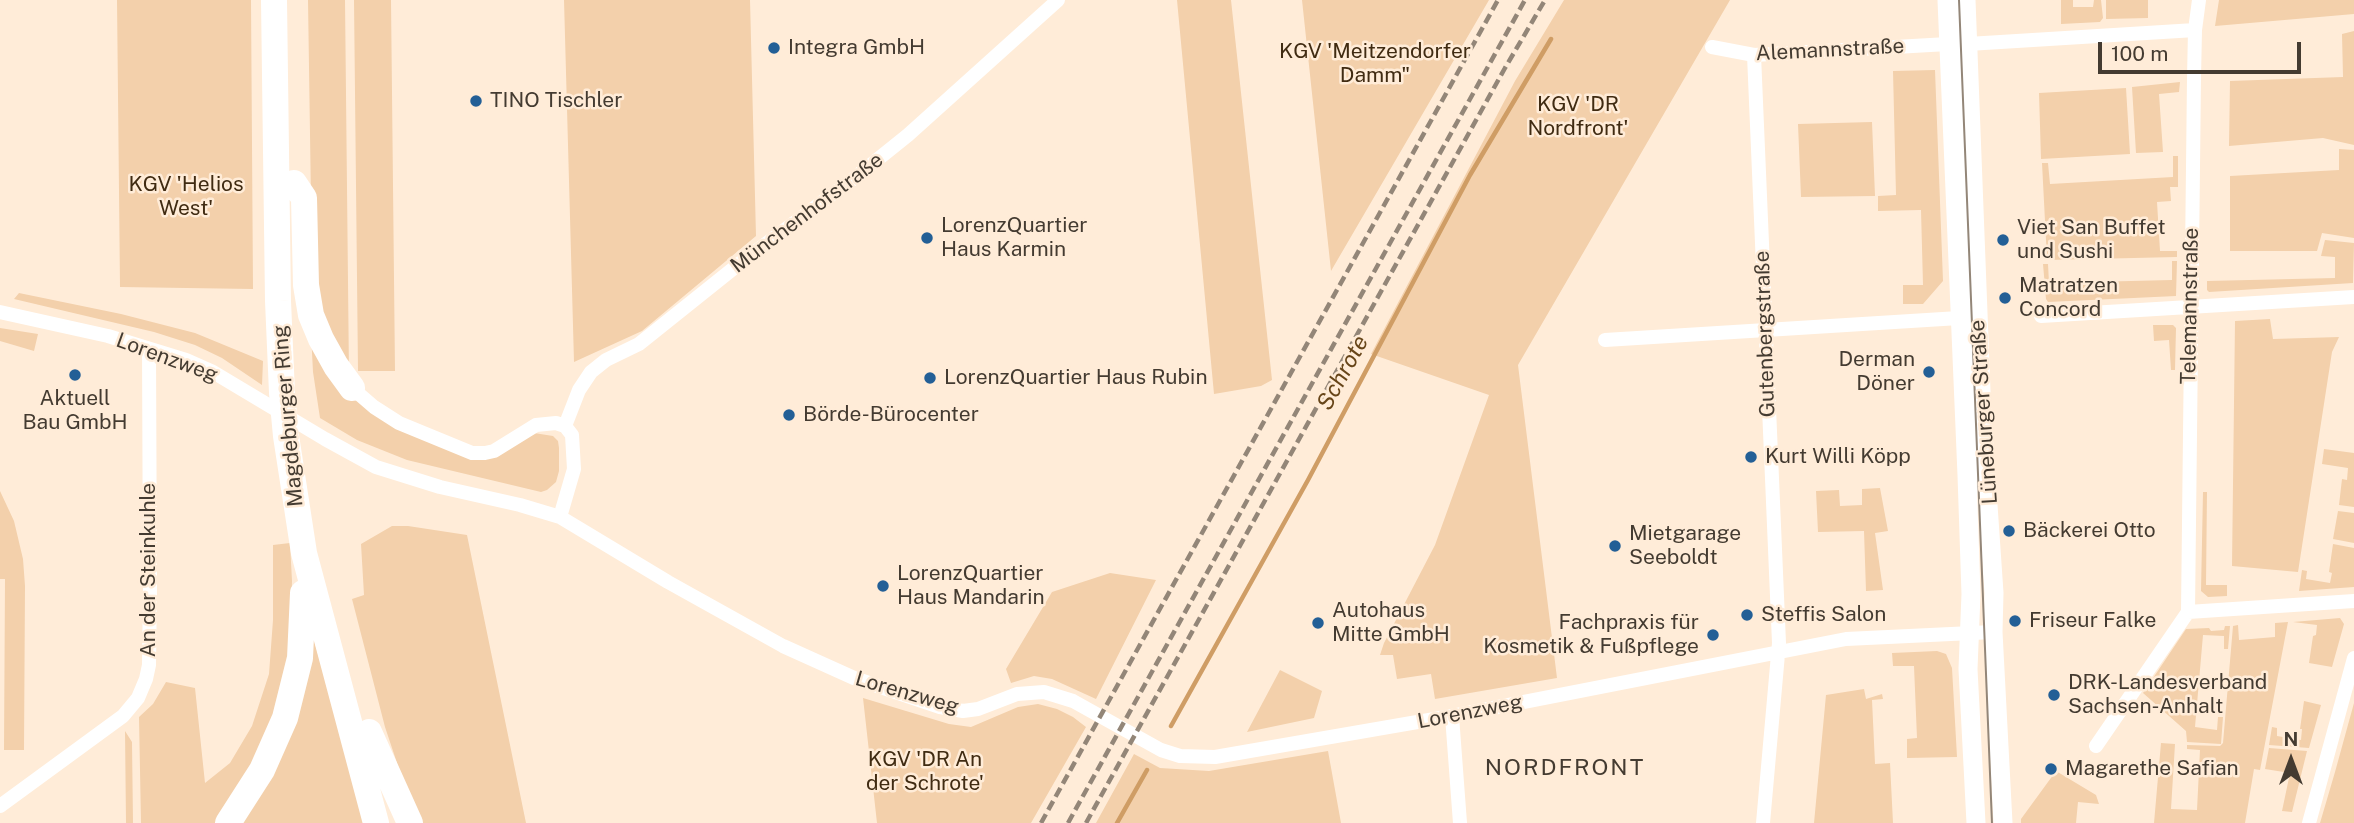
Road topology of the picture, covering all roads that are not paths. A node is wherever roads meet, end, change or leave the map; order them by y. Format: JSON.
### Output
{"nodes":[{"id":1,"x":274,"y":0,"type":"edge"},
{"id":2,"x":292,"y":0,"type":"edge"},
{"id":3,"x":1058,"y":0,"type":"edge"},
{"id":4,"x":1947,"y":0,"type":"edge"},
{"id":5,"x":1966,"y":0,"type":"edge"},
{"id":6,"x":2199,"y":0,"type":"edge"},
{"id":7,"x":2195,"y":30,"type":"junction"},
{"id":8,"x":1948,"y":44,"type":"junction"},
{"id":9,"x":1968,"y":44,"type":"junction"},
{"id":10,"x":1712,"y":47,"type":"dead end"},
{"id":11,"x":1754,"y":55,"type":"junction"},
{"id":12,"x":294,"y":183,"type":"junction"},
{"id":13,"x":2354,"y":298,"type":"edge"},
{"id":14,"x":2189,"y":307,"type":"junction"},
{"id":15,"x":0,"y":312,"type":"edge"},
{"id":16,"x":2041,"y":316,"type":"dead end"},
{"id":17,"x":1959,"y":318,"type":"junction"},
{"id":18,"x":1765,"y":331,"type":"junction"},
{"id":19,"x":1605,"y":340,"type":"dead end"},
{"id":20,"x":149,"y":348,"type":"junction"},
{"id":21,"x":352,"y":388,"type":"joint"},
{"id":22,"x":565,"y":426,"type":"junction"},
{"id":23,"x":561,"y":517,"type":"junction"},
{"id":24,"x":304,"y":553,"type":"junction"},
{"id":25,"x":2354,"y":601,"type":"edge"},
{"id":26,"x":2188,"y":612,"type":"junction"},
{"id":27,"x":1993,"y":632,"type":"junction"},
{"id":28,"x":1969,"y":633,"type":"junction"},
{"id":29,"x":1779,"y":653,"type":"junction"},
{"id":30,"x":2354,"y":658,"type":"edge"},
{"id":31,"x":1452,"y":716,"type":"junction"},
{"id":32,"x":369,"y":732,"type":"junction"},
{"id":33,"x":2096,"y":746,"type":"dead end"},
{"id":34,"x":0,"y":806,"type":"edge"},
{"id":35,"x":228,"y":823,"type":"edge"},
{"id":36,"x":376,"y":823,"type":"edge"},
{"id":37,"x":394,"y":823,"type":"edge"},
{"id":38,"x":410,"y":823,"type":"edge"},
{"id":39,"x":1460,"y":823,"type":"edge"},
{"id":40,"x":1763,"y":823,"type":"edge"},
{"id":41,"x":1976,"y":823,"type":"edge"},
{"id":42,"x":2003,"y":823,"type":"edge"},
{"id":43,"x":2309,"y":823,"type":"edge"}],
"edges":[{"from":1,"to":24,"type":"highway","name":"Magdeburger Ring"},
{"from":2,"to":12,"type":"highway","name":"Magdeburger Ring"},
{"from":3,"to":22,"type":"street","name":"Münchenhofstraße"},
{"from":4,"to":8,"type":"main road","name":"Lüneburger Straße"},
{"from":5,"to":9,"type":"main road","name":"Lüneburger Straße"},
{"from":6,"to":7,"type":"street","name":"Telemannstraße"},
{"from":7,"to":9,"type":"street"},
{"from":7,"to":14,"type":"street","name":"Telemannstraße"},
{"from":8,"to":11,"type":"street","name":"Alemannstraße"},
{"from":8,"to":17,"type":"main road","name":"Lüneburger Straße"},
{"from":9,"to":27,"type":"main road","name":"Lüneburger Straße"},
{"from":10,"to":11,"type":"street","name":"Alemannstraße"},
{"from":11,"to":18,"type":"street","name":"Gutenbergstraße"},
{"from":12,"to":21,"type":"highway"},
{"from":12,"to":32,"type":"highway","name":"Magdeburger Ring"},
{"from":13,"to":14,"type":"street"},
{"from":14,"to":16,"type":"street"},
{"from":14,"to":26,"type":"street","name":"Telemannstraße"},
{"from":15,"to":20,"type":"street","name":"Lorenzweg"},
{"from":17,"to":18,"type":"street"},
{"from":17,"to":28,"type":"main road","name":"Lüneburger Straße"},
{"from":18,"to":19,"type":"street"},
{"from":18,"to":29,"type":"street","name":"Gutenbergstraße"},
{"from":20,"to":23,"type":"street","name":"Lorenzweg"},
{"from":20,"to":34,"type":"street","name":"An der Steinkuhle"},
{"from":21,"to":22,"type":"street"},
{"from":22,"to":23,"type":"street"},
{"from":23,"to":31,"type":"street","name":"Lorenzweg"},
{"from":24,"to":35,"type":"highway"},
{"from":24,"to":36,"type":"highway","name":"Magdeburger Ring"},
{"from":25,"to":26,"type":"street"},
{"from":26,"to":33,"type":"street"},
{"from":27,"to":28,"type":"street","name":"Lorenzweg"},
{"from":27,"to":42,"type":"main road","name":"Lüneburger Straße"},
{"from":28,"to":29,"type":"street","name":"Lorenzweg"},
{"from":28,"to":41,"type":"main road","name":"Lüneburger Straße"},
{"from":29,"to":31,"type":"street","name":"Lorenzweg"},
{"from":29,"to":40,"type":"street","name":"Gutenbergstraße"},
{"from":30,"to":43,"type":"street"},
{"from":31,"to":39,"type":"street"},
{"from":32,"to":37,"type":"highway","name":"Magdeburger Ring"},
{"from":32,"to":38,"type":"highway"}]}
